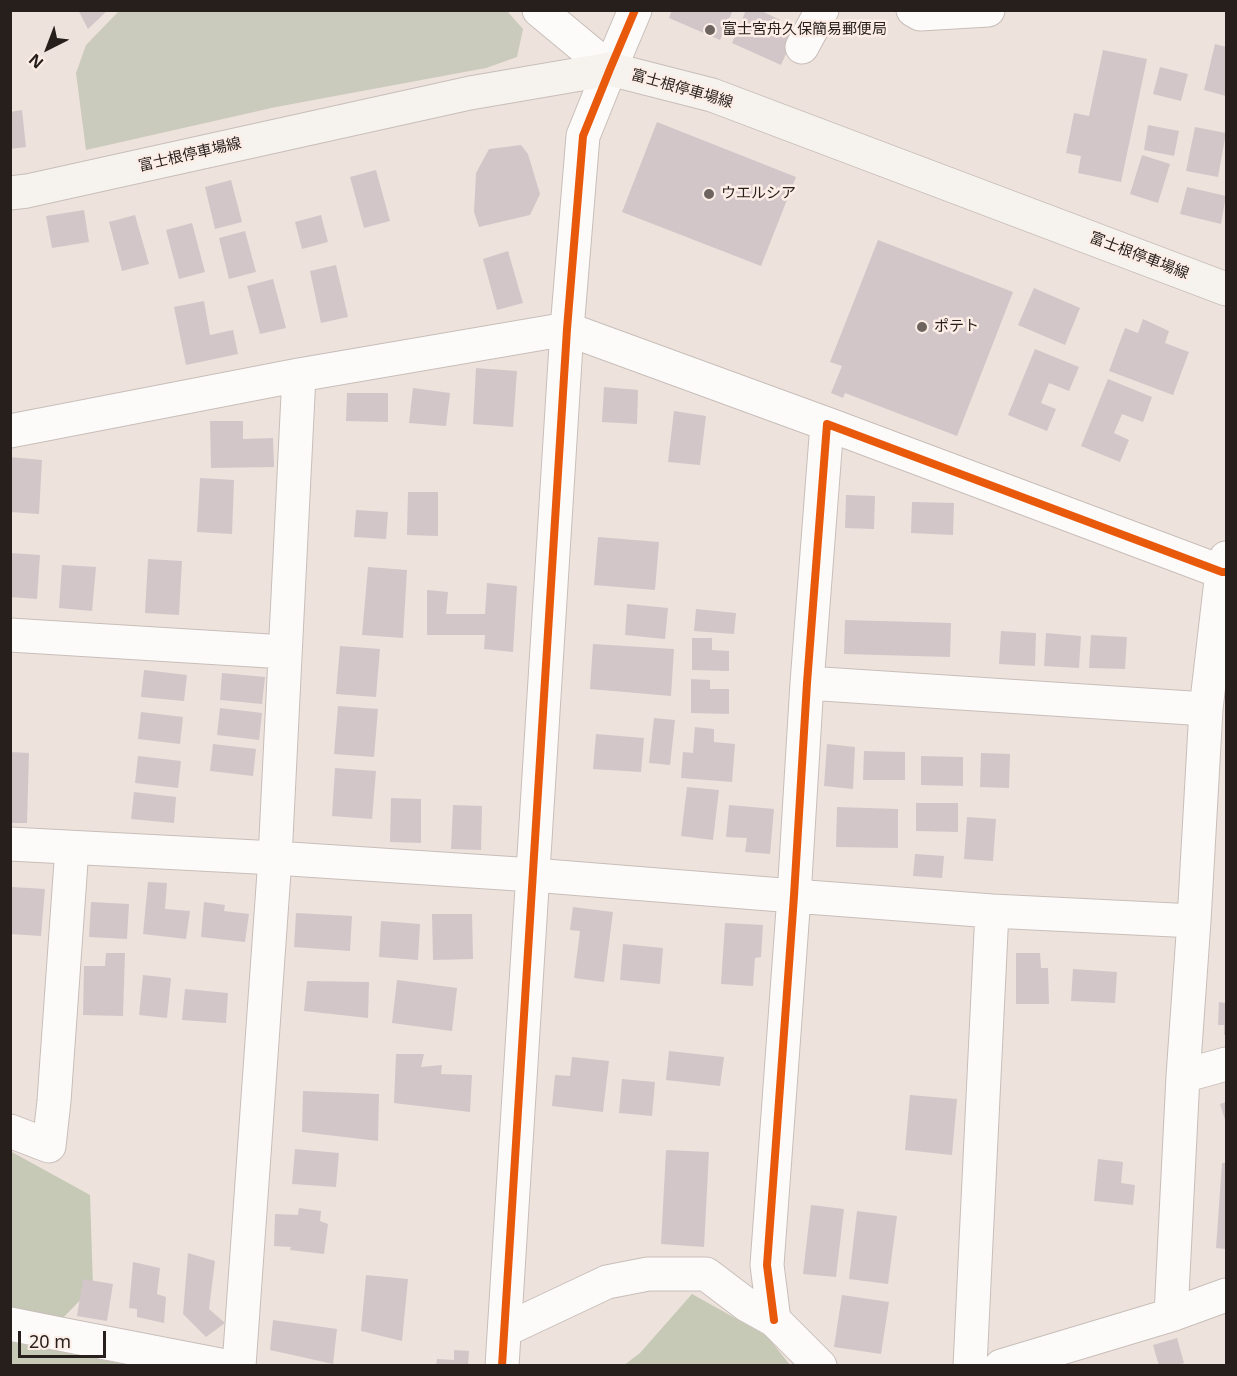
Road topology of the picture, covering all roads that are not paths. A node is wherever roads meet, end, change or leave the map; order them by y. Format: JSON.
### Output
{"nodes":[{"id":1,"x":539,"y":10,"type":"edge"},
{"id":2,"x":635,"y":10,"type":"edge"},
{"id":3,"x":822,"y":10,"type":"edge"},
{"id":4,"x":913,"y":10,"type":"edge"},
{"id":5,"x":988,"y":10,"type":"edge"},
{"id":6,"x":802,"y":47,"type":"dead end"},
{"id":7,"x":610,"y":69,"type":"junction"},
{"id":8,"x":10,"y":193,"type":"edge"},
{"id":9,"x":1227,"y":289,"type":"edge"},
{"id":10,"x":567,"y":329,"type":"junction"},
{"id":11,"x":299,"y":375,"type":"junction"},
{"id":12,"x":827,"y":424,"type":"junction"},
{"id":13,"x":10,"y":431,"type":"edge"},
{"id":14,"x":1225,"y":568,"type":"edge"},
{"id":15,"x":10,"y":635,"type":"edge"},
{"id":16,"x":285,"y":652,"type":"junction"},
{"id":17,"x":807,"y":683,"type":"junction"},
{"id":18,"x":1206,"y":709,"type":"junction"},
{"id":19,"x":10,"y":844,"type":"edge"},
{"id":20,"x":72,"y":848,"type":"junction"},
{"id":21,"x":275,"y":858,"type":"junction"},
{"id":22,"x":534,"y":875,"type":"junction"},
{"id":23,"x":794,"y":897,"type":"junction"},
{"id":24,"x":992,"y":911,"type":"junction"},
{"id":25,"x":1194,"y":921,"type":"junction"},
{"id":26,"x":1227,"y":1064,"type":"edge"},
{"id":27,"x":1184,"y":1076,"type":"junction"},
{"id":28,"x":10,"y":1131,"type":"edge"},
{"id":29,"x":1227,"y":1295,"type":"edge"},
{"id":30,"x":1171,"y":1315,"type":"junction"},
{"id":31,"x":774,"y":1320,"type":"junction"},
{"id":32,"x":10,"y":1324,"type":"edge"},
{"id":33,"x":505,"y":1330,"type":"junction"},
{"id":34,"x":225,"y":1365,"type":"edge"},
{"id":35,"x":239,"y":1365,"type":"edge"},
{"id":36,"x":502,"y":1365,"type":"edge"},
{"id":37,"x":820,"y":1365,"type":"edge"},
{"id":38,"x":970,"y":1365,"type":"edge"},
{"id":39,"x":1001,"y":1365,"type":"edge"}],
"edges":[{"from":1,"to":7,"type":"street"},
{"from":2,"to":7,"type":"street"},
{"from":3,"to":6,"type":"street"},
{"from":4,"to":5,"type":"street"},
{"from":7,"to":8,"type":"main road","name":"富士根停車場線"},
{"from":7,"to":9,"type":"main road","name":"富士根停車場線"},
{"from":7,"to":10,"type":"street"},
{"from":10,"to":11,"type":"street"},
{"from":10,"to":12,"type":"street"},
{"from":10,"to":22,"type":"street"},
{"from":11,"to":13,"type":"street"},
{"from":11,"to":16,"type":"street"},
{"from":12,"to":14,"type":"street"},
{"from":12,"to":17,"type":"street"},
{"from":14,"to":18,"type":"street"},
{"from":15,"to":16,"type":"street"},
{"from":16,"to":21,"type":"street"},
{"from":17,"to":18,"type":"street"},
{"from":17,"to":23,"type":"street"},
{"from":18,"to":25,"type":"street"},
{"from":19,"to":20,"type":"street"},
{"from":20,"to":21,"type":"street"},
{"from":20,"to":28,"type":"street"},
{"from":21,"to":22,"type":"street"},
{"from":21,"to":35,"type":"street"},
{"from":22,"to":23,"type":"street"},
{"from":22,"to":33,"type":"street"},
{"from":23,"to":24,"type":"street"},
{"from":23,"to":31,"type":"street"},
{"from":24,"to":25,"type":"street"},
{"from":24,"to":38,"type":"street"},
{"from":25,"to":27,"type":"street"},
{"from":26,"to":27,"type":"street"},
{"from":27,"to":30,"type":"street"},
{"from":29,"to":30,"type":"street"},
{"from":30,"to":39,"type":"street"},
{"from":31,"to":33,"type":"street"},
{"from":31,"to":37,"type":"street"},
{"from":32,"to":34,"type":"street"},
{"from":33,"to":36,"type":"street"}]}
